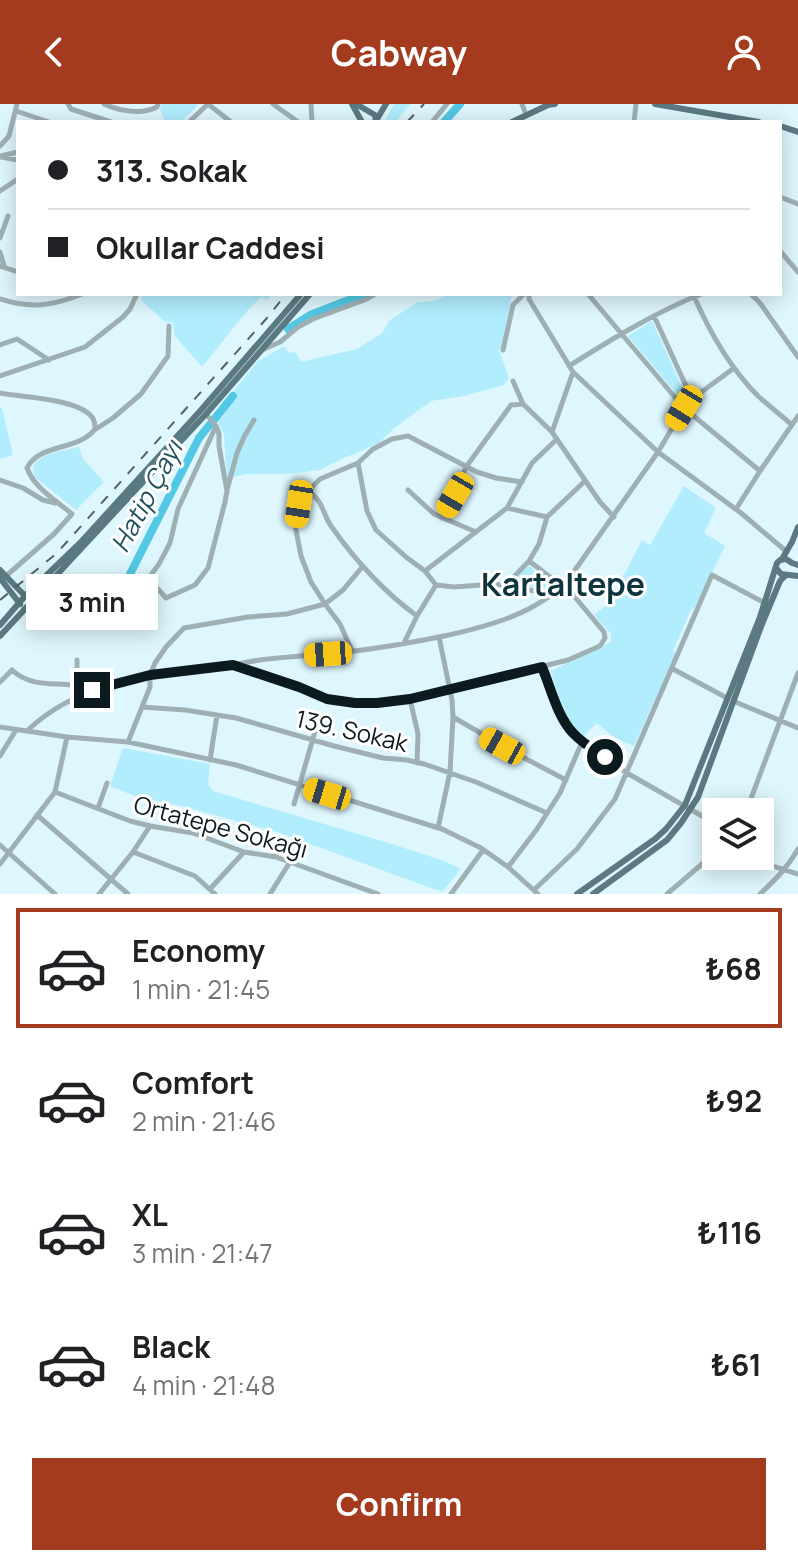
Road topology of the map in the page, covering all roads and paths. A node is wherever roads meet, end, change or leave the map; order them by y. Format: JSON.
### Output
{"nodes":[{"id":1,"x":68,"y":104,"type":"edge"},
{"id":2,"x":104,"y":104,"type":"edge"},
{"id":3,"x":158,"y":104,"type":"edge"},
{"id":4,"x":208,"y":104,"type":"edge"},
{"id":5,"x":273,"y":104,"type":"edge"},
{"id":6,"x":354,"y":104,"type":"edge"},
{"id":7,"x":378,"y":104,"type":"edge"},
{"id":8,"x":447,"y":104,"type":"edge"},
{"id":9,"x":522,"y":104,"type":"edge"},
{"id":10,"x":555,"y":104,"type":"edge"},
{"id":11,"x":655,"y":104,"type":"edge"},
{"id":12,"x":16,"y":107,"type":"edge"},
{"id":13,"x":702,"y":108,"type":"edge"},
{"id":14,"x":369,"y":113,"type":"junction"},
{"id":15,"x":526,"y":115,"type":"junction"},
{"id":16,"x":45,"y":120,"type":"edge"},
{"id":17,"x":105,"y":120,"type":"edge"},
{"id":18,"x":191,"y":120,"type":"edge"},
{"id":19,"x":228,"y":120,"type":"edge"},
{"id":20,"x":295,"y":120,"type":"edge"},
{"id":21,"x":362,"y":120,"type":"edge"},
{"id":22,"x":376,"y":120,"type":"edge"},
{"id":23,"x":434,"y":120,"type":"edge"},
{"id":24,"x":516,"y":120,"type":"edge"},
{"id":25,"x":739,"y":120,"type":"edge"},
{"id":26,"x":0,"y":146,"type":"edge"},
{"id":27,"x":8,"y":216,"type":"dead end"},
{"id":28,"x":0,"y":238,"type":"edge"},
{"id":29,"x":0,"y":252,"type":"edge"},
{"id":30,"x":782,"y":253,"type":"edge"},
{"id":31,"x":2,"y":266,"type":"edge"},
{"id":32,"x":798,"y":272,"type":"edge"},
{"id":33,"x":76,"y":296,"type":"edge"},
{"id":34,"x":136,"y":296,"type":"edge"},
{"id":35,"x":299,"y":296,"type":"edge"},
{"id":36,"x":308,"y":296,"type":"edge"},
{"id":37,"x":372,"y":296,"type":"edge"},
{"id":38,"x":524,"y":296,"type":"edge"},
{"id":39,"x":527,"y":296,"type":"edge"},
{"id":40,"x":590,"y":296,"type":"edge"},
{"id":41,"x":694,"y":296,"type":"edge"},
{"id":42,"x":696,"y":296,"type":"edge"},
{"id":43,"x":753,"y":296,"type":"edge"},
{"id":44,"x":0,"y":299,"type":"edge"},
{"id":45,"x":654,"y":316,"type":"junction"},
{"id":46,"x":169,"y":326,"type":"dead end"},
{"id":47,"x":622,"y":333,"type":"junction"},
{"id":48,"x":0,"y":345,"type":"edge"},
{"id":49,"x":261,"y":350,"type":"junction"},
{"id":50,"x":503,"y":350,"type":"dead end"},
{"id":51,"x":798,"y":357,"type":"edge"},
{"id":52,"x":49,"y":360,"type":"junction"},
{"id":53,"x":734,"y":368,"type":"junction"},
{"id":54,"x":571,"y":369,"type":"junction"},
{"id":55,"x":0,"y":376,"type":"edge"},
{"id":56,"x":513,"y":381,"type":"dead end"},
{"id":57,"x":0,"y":393,"type":"edge"},
{"id":58,"x":692,"y":399,"type":"junction"},
{"id":59,"x":523,"y":404,"type":"junction"},
{"id":60,"x":684,"y":408,"type":"junction"},
{"id":61,"x":798,"y":416,"type":"edge"},
{"id":62,"x":254,"y":420,"type":"dead end"},
{"id":63,"x":212,"y":421,"type":"junction"},
{"id":64,"x":792,"y":425,"type":"junction"},
{"id":65,"x":95,"y":429,"type":"junction"},
{"id":66,"x":552,"y":432,"type":"junction"},
{"id":67,"x":557,"y":439,"type":"junction"},
{"id":68,"x":658,"y":452,"type":"junction"},
{"id":69,"x":358,"y":463,"type":"junction"},
{"id":70,"x":466,"y":467,"type":"junction"},
{"id":71,"x":760,"y":471,"type":"junction"},
{"id":72,"x":0,"y":480,"type":"edge"},
{"id":73,"x":585,"y":481,"type":"junction"},
{"id":74,"x":522,"y":482,"type":"junction"},
{"id":75,"x":408,"y":490,"type":"dead end"},
{"id":76,"x":227,"y":491,"type":"junction"},
{"id":77,"x":308,"y":491,"type":"junction"},
{"id":78,"x":57,"y":502,"type":"junction"},
{"id":79,"x":507,"y":508,"type":"junction"},
{"id":80,"x":736,"y":509,"type":"junction"},
{"id":81,"x":547,"y":517,"type":"junction"},
{"id":82,"x":614,"y":517,"type":"junction"},
{"id":83,"x":442,"y":518,"type":"junction"},
{"id":84,"x":798,"y":527,"type":"edge"},
{"id":85,"x":477,"y":533,"type":"junction"},
{"id":86,"x":787,"y":552,"type":"junction"},
{"id":87,"x":782,"y":559,"type":"junction"},
{"id":88,"x":529,"y":561,"type":"junction"},
{"id":89,"x":795,"y":564,"type":"edge"},
{"id":90,"x":363,"y":566,"type":"junction"},
{"id":91,"x":776,"y":568,"type":"junction"},
{"id":92,"x":0,"y":570,"type":"edge"},
{"id":93,"x":425,"y":571,"type":"junction"},
{"id":94,"x":787,"y":575,"type":"junction"},
{"id":95,"x":798,"y":576,"type":"edge"},
{"id":96,"x":3,"y":577,"type":"edge"},
{"id":97,"x":436,"y":585,"type":"junction"},
{"id":98,"x":563,"y":585,"type":"junction"},
{"id":99,"x":141,"y":586,"type":"junction"},
{"id":100,"x":505,"y":586,"type":"junction"},
{"id":101,"x":557,"y":592,"type":"junction"},
{"id":102,"x":28,"y":599,"type":"junction"},
{"id":103,"x":765,"y":603,"type":"junction"},
{"id":104,"x":325,"y":604,"type":"junction"},
{"id":105,"x":22,"y":606,"type":"junction"},
{"id":106,"x":39,"y":616,"type":"junction"},
{"id":107,"x":417,"y":616,"type":"junction"},
{"id":108,"x":0,"y":625,"type":"edge"},
{"id":109,"x":0,"y":636,"type":"edge"},
{"id":110,"x":439,"y":637,"type":"junction"},
{"id":111,"x":404,"y":643,"type":"junction"},
{"id":112,"x":352,"y":651,"type":"junction"},
{"id":113,"x":77,"y":660,"type":"dead end"},
{"id":114,"x":233,"y":665,"type":"junction"},
{"id":115,"x":542,"y":667,"type":"junction"},
{"id":116,"x":673,"y":669,"type":"junction"},
{"id":117,"x":798,"y":673,"type":"edge"},
{"id":118,"x":150,"y":675,"type":"junction"},
{"id":119,"x":0,"y":682,"type":"edge"},
{"id":120,"x":82,"y":686,"type":"junction"},
{"id":121,"x":92,"y":690,"type":"junction"},
{"id":122,"x":450,"y":690,"type":"junction"},
{"id":123,"x":410,"y":699,"type":"junction"},
{"id":124,"x":730,"y":699,"type":"junction"},
{"id":125,"x":142,"y":707,"type":"junction"},
{"id":126,"x":217,"y":715,"type":"junction"},
{"id":127,"x":453,"y":717,"type":"junction"},
{"id":128,"x":319,"y":718,"type":"dead end"},
{"id":129,"x":781,"y":721,"type":"junction"},
{"id":130,"x":0,"y":727,"type":"edge"},
{"id":131,"x":798,"y":728,"type":"edge"},
{"id":132,"x":16,"y":730,"type":"junction"},
{"id":133,"x":28,"y":730,"type":"junction"},
{"id":134,"x":67,"y":737,"type":"junction"},
{"id":135,"x":313,"y":741,"type":"junction"},
{"id":136,"x":128,"y":742,"type":"junction"},
{"id":137,"x":582,"y":742,"type":"junction"},
{"id":138,"x":0,"y":756,"type":"edge"},
{"id":139,"x":210,"y":760,"type":"junction"},
{"id":140,"x":417,"y":763,"type":"junction"},
{"id":141,"x":450,"y":772,"type":"junction"},
{"id":142,"x":627,"y":773,"type":"junction"},
{"id":143,"x":566,"y":780,"type":"junction"},
{"id":144,"x":107,"y":783,"type":"dead end"},
{"id":145,"x":300,"y":786,"type":"junction"},
{"id":146,"x":55,"y":792,"type":"junction"},
{"id":147,"x":751,"y":798,"type":"edge"},
{"id":148,"x":294,"y":804,"type":"dead end"},
{"id":149,"x":688,"y":807,"type":"junction"},
{"id":150,"x":98,"y":808,"type":"junction"},
{"id":151,"x":547,"y":813,"type":"junction"},
{"id":152,"x":37,"y":815,"type":"junction"},
{"id":153,"x":702,"y":816,"type":"edge"},
{"id":154,"x":150,"y":826,"type":"junction"},
{"id":155,"x":438,"y":828,"type":"junction"},
{"id":156,"x":282,"y":840,"type":"dead end"},
{"id":157,"x":0,"y":845,"type":"edge"},
{"id":158,"x":798,"y":849,"type":"edge"},
{"id":159,"x":483,"y":850,"type":"junction"},
{"id":160,"x":133,"y":852,"type":"junction"},
{"id":161,"x":244,"y":852,"type":"junction"},
{"id":162,"x":9,"y":853,"type":"junction"},
{"id":163,"x":276,"y":857,"type":"junction"},
{"id":164,"x":290,"y":862,"type":"junction"},
{"id":165,"x":0,"y":864,"type":"edge"},
{"id":166,"x":702,"y":864,"type":"edge"},
{"id":167,"x":508,"y":867,"type":"junction"},
{"id":168,"x":774,"y":867,"type":"edge"},
{"id":169,"x":784,"y":870,"type":"junction"},
{"id":170,"x":798,"y":874,"type":"edge"},
{"id":171,"x":110,"y":879,"type":"junction"},
{"id":172,"x":355,"y":885,"type":"junction"},
{"id":173,"x":212,"y":891,"type":"edge"},
{"id":174,"x":536,"y":892,"type":"edge"},
{"id":175,"x":55,"y":894,"type":"edge"},
{"id":176,"x":99,"y":894,"type":"edge"},
{"id":177,"x":128,"y":894,"type":"edge"},
{"id":178,"x":270,"y":894,"type":"edge"},
{"id":179,"x":351,"y":894,"type":"edge"},
{"id":180,"x":378,"y":894,"type":"edge"},
{"id":181,"x":451,"y":894,"type":"edge"},
{"id":182,"x":577,"y":894,"type":"edge"},
{"id":183,"x":593,"y":894,"type":"edge"},
{"id":184,"x":667,"y":894,"type":"edge"},
{"id":185,"x":760,"y":894,"type":"edge"}],
"edges":[{"from":1,"to":17,"type":"street"},
{"from":2,"to":3,"type":"street"},
{"from":4,"to":18,"type":"street"},
{"from":4,"to":19,"type":"street"},
{"from":5,"to":20,"type":"street"},
{"from":6,"to":14,"type":"main road"},
{"from":7,"to":14,"type":"main road"},
{"from":8,"to":23,"type":"street"},
{"from":9,"to":15,"type":"street"},
{"from":10,"to":15,"type":"main road"},
{"from":11,"to":13,"type":"main road"},
{"from":12,"to":16,"type":"street"},
{"from":12,"to":26,"type":"street"},
{"from":13,"to":25,"type":"main road"},
{"from":14,"to":21,"type":"main road"},
{"from":14,"to":22,"type":"main road"},
{"from":15,"to":24,"type":"main road"},
{"from":27,"to":28,"type":"street"},
{"from":29,"to":31,"type":"street"},
{"from":30,"to":32,"type":"street"},
{"from":33,"to":44,"type":"street"},
{"from":34,"to":52,"type":"street"},
{"from":35,"to":102,"type":"main road"},
{"from":36,"to":49,"type":"main road"},
{"from":37,"to":49,"type":"street"},
{"from":38,"to":50,"type":"street"},
{"from":39,"to":54,"type":"street"},
{"from":40,"to":47,"type":"street"},
{"from":41,"to":45,"type":"street"},
{"from":42,"to":53,"type":"street"},
{"from":43,"to":51,"type":"street"},
{"from":45,"to":47,"type":"street"},
{"from":45,"to":58,"type":"street"},
{"from":46,"to":65,"type":"street"},
{"from":47,"to":54,"type":"street"},
{"from":47,"to":60,"type":"street"},
{"from":48,"to":52,"type":"street"},
{"from":49,"to":63,"type":"main road"},
{"from":52,"to":55,"type":"street"},
{"from":53,"to":58,"type":"street"},
{"from":53,"to":64,"type":"street"},
{"from":54,"to":66,"type":"street"},
{"from":54,"to":68,"type":"street"},
{"from":56,"to":59,"type":"street"},
{"from":57,"to":65,"type":"street"},
{"from":58,"to":60,"type":"street"},
{"from":59,"to":66,"type":"street"},
{"from":59,"to":70,"type":"street"},
{"from":60,"to":68,"type":"street"},
{"from":60,"to":71,"type":"street"},
{"from":61,"to":64,"type":"street"},
{"from":62,"to":76,"type":"street"},
{"from":63,"to":76,"type":"street"},
{"from":63,"to":99,"type":"street"},
{"from":63,"to":102,"type":"main road"},
{"from":64,"to":71,"type":"street"},
{"from":65,"to":78,"type":"street"},
{"from":66,"to":67,"type":"street"},
{"from":67,"to":73,"type":"street"},
{"from":67,"to":74,"type":"street"},
{"from":68,"to":80,"type":"street"},
{"from":68,"to":82,"type":"street"},
{"from":69,"to":70,"type":"street"},
{"from":69,"to":77,"type":"street"},
{"from":69,"to":93,"type":"street"},
{"from":70,"to":74,"type":"street"},
{"from":70,"to":83,"type":"street"},
{"from":71,"to":80,"type":"street"},
{"from":72,"to":78,"type":"street"},
{"from":73,"to":81,"type":"street"},
{"from":73,"to":82,"type":"street"},
{"from":74,"to":79,"type":"street"},
{"from":75,"to":83,"type":"street"},
{"from":76,"to":99,"type":"street"},
{"from":77,"to":90,"type":"street"},
{"from":77,"to":104,"type":"street"},
{"from":78,"to":96,"type":"street"},
{"from":79,"to":81,"type":"street"},
{"from":79,"to":85,"type":"street"},
{"from":80,"to":86,"type":"street"},
{"from":81,"to":88,"type":"street"},
{"from":82,"to":98,"type":"street"},
{"from":83,"to":85,"type":"street"},
{"from":84,"to":86,"type":"main road"},
{"from":85,"to":93,"type":"street"},
{"from":86,"to":87,"type":"main road"},
{"from":87,"to":89,"type":"main road"},
{"from":87,"to":91,"type":"main road"},
{"from":88,"to":98,"type":"street"},
{"from":88,"to":100,"type":"street"},
{"from":89,"to":94,"type":"main road"},
{"from":90,"to":104,"type":"street"},
{"from":90,"to":107,"type":"street"},
{"from":91,"to":94,"type":"main road"},
{"from":91,"to":103,"type":"main road"},
{"from":92,"to":96,"type":"main road"},
{"from":93,"to":97,"type":"street"},
{"from":94,"to":95,"type":"main road"},
{"from":94,"to":124,"type":"main road"},
{"from":96,"to":102,"type":"main road"},
{"from":96,"to":105,"type":"main road"},
{"from":97,"to":100,"type":"street"},
{"from":97,"to":107,"type":"street"},
{"from":98,"to":101,"type":"street"},
{"from":98,"to":115,"type":"street"},
{"from":99,"to":106,"type":"street"},
{"from":100,"to":101,"type":"street"},
{"from":101,"to":110,"type":"street"},
{"from":102,"to":105,"type":"main road"},
{"from":102,"to":106,"type":"street"},
{"from":103,"to":116,"type":"street"},
{"from":103,"to":124,"type":"main road"},
{"from":104,"to":112,"type":"street"},
{"from":104,"to":118,"type":"street"},
{"from":105,"to":106,"type":"street"},
{"from":105,"to":108,"type":"main road"},
{"from":105,"to":109,"type":"main road"},
{"from":107,"to":111,"type":"street"},
{"from":110,"to":111,"type":"street"},
{"from":110,"to":122,"type":"street"},
{"from":111,"to":112,"type":"street"},
{"from":112,"to":114,"type":"street"},
{"from":113,"to":120,"type":"street"},
{"from":114,"to":118,"type":"street"},
{"from":114,"to":123,"type":"street"},
{"from":115,"to":122,"type":"street"},
{"from":115,"to":137,"type":"street"},
{"from":116,"to":124,"type":"street"},
{"from":116,"to":142,"type":"street"},
{"from":117,"to":129,"type":"street"},
{"from":118,"to":121,"type":"street"},
{"from":118,"to":125,"type":"street"},
{"from":119,"to":120,"type":"street"},
{"from":120,"to":121,"type":"street"},
{"from":121,"to":133,"type":"street"},
{"from":122,"to":123,"type":"street"},
{"from":122,"to":127,"type":"street"},
{"from":123,"to":140,"type":"street"},
{"from":124,"to":129,"type":"street"},
{"from":124,"to":149,"type":"main road"},
{"from":125,"to":126,"type":"street","name":"139. Sokak"},
{"from":125,"to":136,"type":"street"},
{"from":126,"to":135,"type":"street","name":"139. Sokak"},
{"from":126,"to":139,"type":"street"},
{"from":127,"to":141,"type":"street"},
{"from":127,"to":143,"type":"street"},
{"from":128,"to":135,"type":"street"},
{"from":129,"to":131,"type":"street"},
{"from":129,"to":147,"type":"street"},
{"from":130,"to":132,"type":"street"},
{"from":132,"to":133,"type":"street"},
{"from":132,"to":138,"type":"street"},
{"from":133,"to":134,"type":"street"},
{"from":134,"to":136,"type":"street"},
{"from":134,"to":146,"type":"street"},
{"from":135,"to":140,"type":"street","name":"139. Sokak"},
{"from":135,"to":145,"type":"street"},
{"from":136,"to":139,"type":"street"},
{"from":137,"to":142,"type":"street"},
{"from":137,"to":143,"type":"street"},
{"from":139,"to":145,"type":"street"},
{"from":140,"to":141,"type":"street","name":"139. Sokak"},
{"from":141,"to":151,"type":"street","name":"139. Sokak"},
{"from":141,"to":155,"type":"street"},
{"from":142,"to":149,"type":"street"},
{"from":142,"to":174,"type":"street"},
{"from":143,"to":151,"type":"street"},
{"from":144,"to":150,"type":"street"},
{"from":145,"to":148,"type":"street"},
{"from":145,"to":155,"type":"street"},
{"from":146,"to":150,"type":"street","name":"Ortatepe Sokağı"},
{"from":146,"to":152,"type":"street"},
{"from":149,"to":153,"type":"street"},
{"from":149,"to":182,"type":"main road"},
{"from":149,"to":183,"type":"main road"},
{"from":150,"to":154,"type":"street","name":"Ortatepe Sokağı"},
{"from":151,"to":167,"type":"street"},
{"from":152,"to":162,"type":"street"},
{"from":152,"to":171,"type":"street"},
{"from":154,"to":160,"type":"street"},
{"from":154,"to":161,"type":"street","name":"Ortatepe Sokağı"},
{"from":155,"to":159,"type":"street"},
{"from":156,"to":163,"type":"street"},
{"from":157,"to":162,"type":"street"},
{"from":158,"to":169,"type":"street"},
{"from":159,"to":167,"type":"street"},
{"from":159,"to":181,"type":"street"},
{"from":160,"to":171,"type":"street"},
{"from":160,"to":173,"type":"street"},
{"from":161,"to":163,"type":"street","name":"Ortatepe Sokağı"},
{"from":161,"to":173,"type":"street"},
{"from":162,"to":165,"type":"street"},
{"from":162,"to":175,"type":"street"},
{"from":163,"to":164,"type":"street","name":"Ortatepe Sokağı"},
{"from":164,"to":172,"type":"street","name":"Ortatepe Sokağı"},
{"from":164,"to":178,"type":"street"},
{"from":166,"to":184,"type":"street"},
{"from":167,"to":174,"type":"street"},
{"from":168,"to":169,"type":"street"},
{"from":169,"to":170,"type":"street"},
{"from":169,"to":185,"type":"street"},
{"from":171,"to":176,"type":"street"},
{"from":171,"to":177,"type":"street"},
{"from":172,"to":179,"type":"street"},
{"from":172,"to":180,"type":"street","name":"Ortatepe Sokağı"}]}
